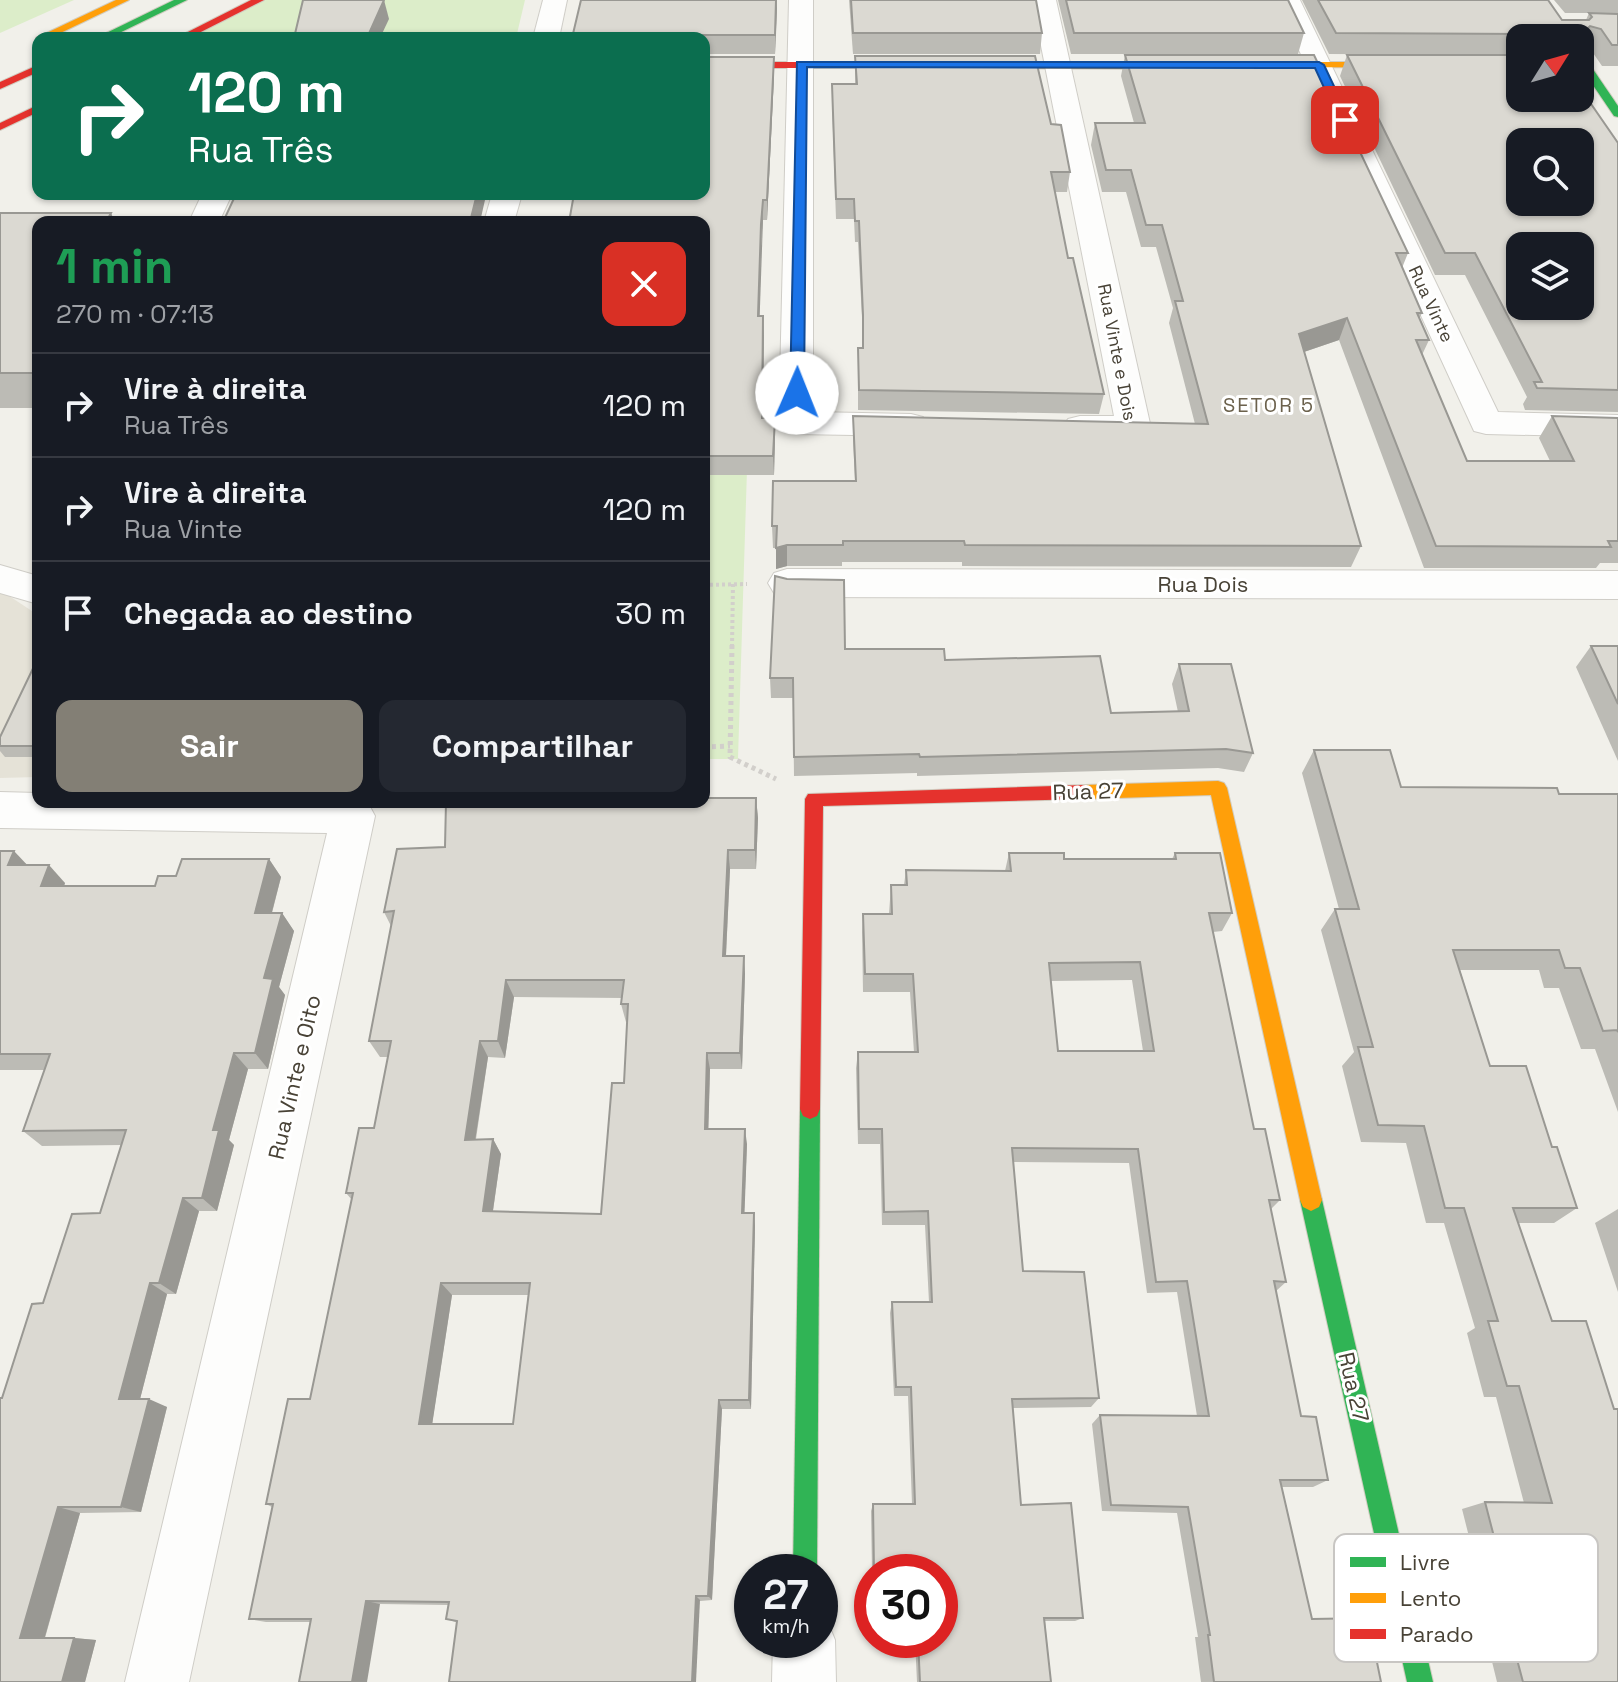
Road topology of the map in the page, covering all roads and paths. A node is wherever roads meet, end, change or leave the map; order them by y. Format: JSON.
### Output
{"nodes":[{"id":1,"x":124,"y":0,"type":"edge"},
{"id":2,"x":182,"y":0,"type":"edge"},
{"id":3,"x":259,"y":0,"type":"edge"},
{"id":4,"x":555,"y":0,"type":"edge"},
{"id":5,"x":801,"y":0,"type":"edge"},
{"id":6,"x":1044,"y":0,"type":"edge"},
{"id":7,"x":1288,"y":0,"type":"edge"},
{"id":8,"x":55,"y":32,"type":"edge"},
{"id":9,"x":114,"y":32,"type":"edge"},
{"id":10,"x":193,"y":32,"type":"edge"},
{"id":11,"x":547,"y":32,"type":"edge"},
{"id":12,"x":801,"y":64,"type":"junction"},
{"id":13,"x":710,"y":65,"type":"edge"},
{"id":14,"x":1243,"y":65,"type":"edge"},
{"id":15,"x":1319,"y":65,"type":"junction"},
{"id":16,"x":1506,"y":65,"type":"edge"},
{"id":17,"x":1197,"y":66,"type":"edge"},
{"id":18,"x":1060,"y":67,"type":"junction"},
{"id":19,"x":32,"y":71,"type":"edge"},
{"id":20,"x":1594,"y":80,"type":"edge"},
{"id":21,"x":0,"y":86,"type":"edge"},
{"id":22,"x":32,"y":111,"type":"edge"},
{"id":23,"x":1618,"y":114,"type":"edge"},
{"id":24,"x":0,"y":127,"type":"edge"},
{"id":25,"x":934,"y":425,"type":"edge"},
{"id":26,"x":1618,"y":426,"type":"edge"},
{"id":27,"x":1057,"y":427,"type":"edge"},
{"id":28,"x":0,"y":579,"type":"edge"},
{"id":29,"x":787,"y":583,"type":"edge"},
{"id":30,"x":733,"y":584,"type":"dead end"},
{"id":31,"x":1618,"y":585,"type":"edge"},
{"id":32,"x":32,"y":588,"type":"edge"},
{"id":33,"x":730,"y":746,"type":"junction"},
{"id":34,"x":710,"y":747,"type":"edge"},
{"id":35,"x":814,"y":799,"type":"junction"},
{"id":36,"x":0,"y":810,"type":"edge"},
{"id":37,"x":1387,"y":1534,"type":"edge"},
{"id":38,"x":805,"y":1554,"type":"edge"},
{"id":39,"x":804,"y":1658,"type":"edge"},
{"id":40,"x":1415,"y":1662,"type":"edge"},
{"id":41,"x":157,"y":1682,"type":"edge"},
{"id":42,"x":804,"y":1682,"type":"edge"},
{"id":43,"x":1420,"y":1682,"type":"edge"}],
"edges":[{"from":1,"to":8,"type":"street"},
{"from":2,"to":9,"type":"street"},
{"from":3,"to":10,"type":"street"},
{"from":4,"to":11,"type":"street"},
{"from":5,"to":12,"type":"street"},
{"from":6,"to":18,"type":"street"},
{"from":7,"to":15,"type":"street"},
{"from":12,"to":13,"type":"street"},
{"from":12,"to":18,"type":"street"},
{"from":12,"to":25,"type":"street"},
{"from":14,"to":15,"type":"street"},
{"from":15,"to":16,"type":"street"},
{"from":15,"to":26,"type":"street","name":"Rua Vinte"},
{"from":17,"to":18,"type":"street"},
{"from":18,"to":27,"type":"street","name":"Rua Vinte e Dois"},
{"from":19,"to":21,"type":"street"},
{"from":20,"to":23,"type":"street"},
{"from":22,"to":24,"type":"street"},
{"from":28,"to":32,"type":"street"},
{"from":29,"to":31,"type":"street","name":"Rua Dois"},
{"from":30,"to":33,"type":"path"},
{"from":33,"to":34,"type":"path"},
{"from":33,"to":35,"type":"path"},
{"from":35,"to":37,"type":"street","name":"Rua 27"},
{"from":35,"to":38,"type":"street"},
{"from":36,"to":41,"type":"street","name":"Rua Vinte e Oito"},
{"from":39,"to":42,"type":"street"},
{"from":40,"to":43,"type":"street","name":"Rua 27"}]}
